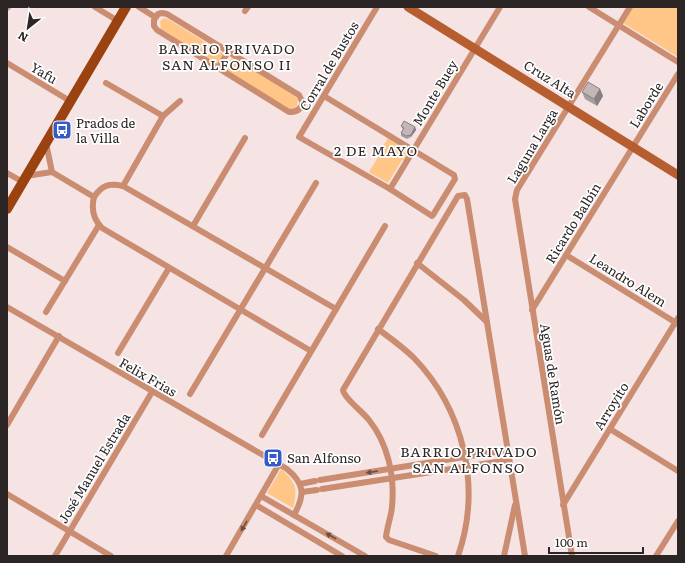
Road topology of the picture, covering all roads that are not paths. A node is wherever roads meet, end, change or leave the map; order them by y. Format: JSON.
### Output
{"nodes":[{"id":1,"x":95,"y":7,"type":"edge"},
{"id":2,"x":126,"y":7,"type":"edge"},
{"id":3,"x":139,"y":7,"type":"edge"},
{"id":4,"x":377,"y":7,"type":"edge"},
{"id":5,"x":408,"y":7,"type":"edge"},
{"id":6,"x":500,"y":7,"type":"edge"},
{"id":7,"x":589,"y":7,"type":"edge"},
{"id":8,"x":630,"y":7,"type":"edge"},
{"id":9,"x":155,"y":17,"type":"junction"},
{"id":10,"x":118,"y":20,"type":"junction"},
{"id":11,"x":619,"y":25,"type":"junction"},
{"id":12,"x":475,"y":48,"type":"junction"},
{"id":13,"x":228,"y":52,"type":"junction"},
{"id":14,"x":678,"y":62,"type":"edge"},
{"id":15,"x":7,"y":63,"type":"edge"},
{"id":16,"x":218,"y":68,"type":"junction"},
{"id":17,"x":678,"y":74,"type":"edge"},
{"id":18,"x":106,"y":83,"type":"dead end"},
{"id":19,"x":324,"y":96,"type":"junction"},
{"id":20,"x":70,"y":101,"type":"junction"},
{"id":21,"x":180,"y":101,"type":"dead end"},
{"id":22,"x":569,"y":106,"type":"junction"},
{"id":23,"x":163,"y":116,"type":"junction"},
{"id":24,"x":245,"y":138,"type":"dead end"},
{"id":25,"x":46,"y":143,"type":"junction"},
{"id":26,"x":633,"y":147,"type":"junction"},
{"id":27,"x":414,"y":150,"type":"junction"},
{"id":28,"x":52,"y":172,"type":"junction"},
{"id":29,"x":7,"y":173,"type":"edge"},
{"id":30,"x":678,"y":175,"type":"edge"},
{"id":31,"x":25,"y":179,"type":"junction"},
{"id":32,"x":316,"y":183,"type":"dead end"},
{"id":33,"x":123,"y":186,"type":"junction"},
{"id":34,"x":390,"y":189,"type":"junction"},
{"id":35,"x":516,"y":195,"type":"joint"},
{"id":36,"x":94,"y":197,"type":"junction"},
{"id":37,"x":7,"y":209,"type":"edge"},
{"id":38,"x":99,"y":225,"type":"junction"},
{"id":39,"x":193,"y":226,"type":"junction"},
{"id":40,"x":385,"y":226,"type":"dead end"},
{"id":41,"x":7,"y":247,"type":"edge"},
{"id":42,"x":566,"y":255,"type":"junction"},
{"id":43,"x":417,"y":263,"type":"junction"},
{"id":44,"x":265,"y":267,"type":"junction"},
{"id":45,"x":169,"y":268,"type":"junction"},
{"id":46,"x":65,"y":281,"type":"junction"},
{"id":47,"x":7,"y":307,"type":"edge"},
{"id":48,"x":240,"y":309,"type":"junction"},
{"id":49,"x":336,"y":309,"type":"junction"},
{"id":50,"x":532,"y":310,"type":"junction"},
{"id":51,"x":46,"y":312,"type":"dead end"},
{"id":52,"x":487,"y":322,"type":"junction"},
{"id":53,"x":677,"y":322,"type":"edge"},
{"id":54,"x":378,"y":329,"type":"junction"},
{"id":55,"x":59,"y":336,"type":"junction"},
{"id":56,"x":311,"y":351,"type":"junction"},
{"id":57,"x":118,"y":352,"type":"dead end"},
{"id":58,"x":152,"y":392,"type":"junction"},
{"id":59,"x":190,"y":394,"type":"dead end"},
{"id":60,"x":7,"y":425,"type":"edge"},
{"id":61,"x":610,"y":429,"type":"junction"},
{"id":62,"x":262,"y":435,"type":"dead end"},
{"id":63,"x":508,"y":450,"type":"junction"},
{"id":64,"x":466,"y":456,"type":"junction"},
{"id":65,"x":509,"y":460,"type":"junction"},
{"id":66,"x":279,"y":464,"type":"junction"},
{"id":67,"x":468,"y":467,"type":"junction"},
{"id":68,"x":391,"y":469,"type":"junction"},
{"id":69,"x":678,"y":471,"type":"edge"},
{"id":70,"x":393,"y":478,"type":"junction"},
{"id":71,"x":300,"y":484,"type":"junction"},
{"id":72,"x":302,"y":492,"type":"junction"},
{"id":73,"x":7,"y":494,"type":"edge"},
{"id":74,"x":261,"y":496,"type":"junction"},
{"id":75,"x":516,"y":499,"type":"junction"},
{"id":76,"x":256,"y":505,"type":"junction"},
{"id":77,"x":563,"y":505,"type":"junction"},
{"id":78,"x":294,"y":515,"type":"junction"},
{"id":79,"x":678,"y":521,"type":"edge"},
{"id":80,"x":70,"y":531,"type":"junction"},
{"id":81,"x":55,"y":556,"type":"edge"},
{"id":82,"x":111,"y":556,"type":"edge"},
{"id":83,"x":226,"y":556,"type":"edge"},
{"id":84,"x":342,"y":556,"type":"edge"},
{"id":85,"x":364,"y":556,"type":"edge"},
{"id":86,"x":436,"y":556,"type":"edge"},
{"id":87,"x":458,"y":556,"type":"edge"},
{"id":88,"x":504,"y":556,"type":"edge"},
{"id":89,"x":525,"y":556,"type":"edge"},
{"id":90,"x":572,"y":556,"type":"edge"},
{"id":91,"x":656,"y":556,"type":"edge"}],
"edges":[{"from":1,"to":10,"type":"street"},
{"from":2,"to":10,"type":"main road"},
{"from":3,"to":9,"type":"street"},
{"from":4,"to":19,"type":"street","name":"Corral de Bustos"},
{"from":5,"to":12,"type":"main road","name":"Cruz Alta"},
{"from":6,"to":12,"type":"street","name":"Monte Buey"},
{"from":7,"to":11,"type":"street"},
{"from":8,"to":11,"type":"street","name":"Laguna Larga"},
{"from":9,"to":13,"type":"street"},
{"from":9,"to":16,"type":"street"},
{"from":10,"to":20,"type":"main road"},
{"from":11,"to":14,"type":"street"},
{"from":11,"to":22,"type":"street","name":"Laguna Larga"},
{"from":12,"to":22,"type":"main road","name":"Cruz Alta"},
{"from":12,"to":27,"type":"street","name":"Monte Buey"},
{"from":13,"to":16,"type":"street"},
{"from":13,"to":16,"type":"street"},
{"from":15,"to":20,"type":"street","name":"Yafu"},
{"from":17,"to":26,"type":"street","name":"Laborde"},
{"from":18,"to":23,"type":"street"},
{"from":19,"to":27,"type":"street"},
{"from":19,"to":34,"type":"street","name":"Corral de Bustos"},
{"from":20,"to":25,"type":"main road"},
{"from":21,"to":23,"type":"street"},
{"from":22,"to":26,"type":"main road","name":"Cruz Alta"},
{"from":22,"to":35,"type":"street","name":"Laguna Larga"},
{"from":23,"to":33,"type":"street"},
{"from":24,"to":39,"type":"street"},
{"from":25,"to":28,"type":"street"},
{"from":25,"to":31,"type":"main road"},
{"from":26,"to":30,"type":"main road","name":"Cruz Alta"},
{"from":26,"to":42,"type":"street","name":"Ricardo Balbín"},
{"from":27,"to":34,"type":"street","name":"Monte Buey"},
{"from":27,"to":34,"type":"street"},
{"from":28,"to":31,"type":"street"},
{"from":28,"to":36,"type":"street"},
{"from":29,"to":31,"type":"street"},
{"from":31,"to":37,"type":"main road"},
{"from":32,"to":44,"type":"street"},
{"from":33,"to":36,"type":"street"},
{"from":33,"to":39,"type":"street"},
{"from":35,"to":50,"type":"street","name":"Aguas de Ramón"},
{"from":36,"to":38,"type":"street"},
{"from":38,"to":45,"type":"street"},
{"from":38,"to":46,"type":"street"},
{"from":39,"to":44,"type":"street"},
{"from":40,"to":49,"type":"street"},
{"from":41,"to":46,"type":"street"},
{"from":42,"to":50,"type":"street","name":"Ricardo Balbín"},
{"from":42,"to":53,"type":"street","name":"Leandro Alem"},
{"from":43,"to":52,"type":"street"},
{"from":43,"to":52,"type":"street"},
{"from":43,"to":54,"type":"street"},
{"from":44,"to":48,"type":"street"},
{"from":44,"to":49,"type":"street"},
{"from":45,"to":48,"type":"street"},
{"from":45,"to":57,"type":"street"},
{"from":46,"to":51,"type":"street"},
{"from":47,"to":55,"type":"street","name":"Felix Frias"},
{"from":48,"to":56,"type":"street"},
{"from":48,"to":59,"type":"street"},
{"from":49,"to":56,"type":"street"},
{"from":50,"to":77,"type":"street","name":"Aguas de Ramón"},
{"from":52,"to":63,"type":"street"},
{"from":53,"to":61,"type":"street","name":"Arroyito"},
{"from":54,"to":64,"type":"street"},
{"from":54,"to":68,"type":"street"},
{"from":55,"to":58,"type":"street","name":"Felix Frias"},
{"from":55,"to":60,"type":"street"},
{"from":56,"to":62,"type":"street"},
{"from":58,"to":66,"type":"street","name":"Felix Frias"},
{"from":58,"to":80,"type":"street","name":"José Manuel Estrada"},
{"from":61,"to":69,"type":"street"},
{"from":61,"to":77,"type":"street","name":"Arroyito"},
{"from":63,"to":64,"type":"street"},
{"from":63,"to":65,"type":"street"},
{"from":64,"to":67,"type":"street"},
{"from":64,"to":68,"type":"street"},
{"from":65,"to":67,"type":"street"},
{"from":65,"to":75,"type":"street"},
{"from":66,"to":71,"type":"street","name":"Felix Frias"},
{"from":66,"to":74,"type":"street"},
{"from":67,"to":70,"type":"street"},
{"from":67,"to":87,"type":"street"},
{"from":68,"to":70,"type":"street"},
{"from":68,"to":71,"type":"street","one_way":true},
{"from":70,"to":72,"type":"street"},
{"from":70,"to":86,"type":"street"},
{"from":71,"to":72,"type":"street"},
{"from":72,"to":78,"type":"street"},
{"from":73,"to":80,"type":"street"},
{"from":74,"to":76,"type":"street"},
{"from":74,"to":78,"type":"street"},
{"from":75,"to":88,"type":"street"},
{"from":75,"to":89,"type":"street"},
{"from":76,"to":83,"type":"street","one_way":true},
{"from":76,"to":84,"type":"street"},
{"from":77,"to":90,"type":"street","name":"Aguas de Ramón"},
{"from":85,"to":78,"type":"street","one_way":true},
{"from":79,"to":91,"type":"street"},
{"from":80,"to":81,"type":"street","name":"José Manuel Estrada"},
{"from":80,"to":82,"type":"street"}]}
